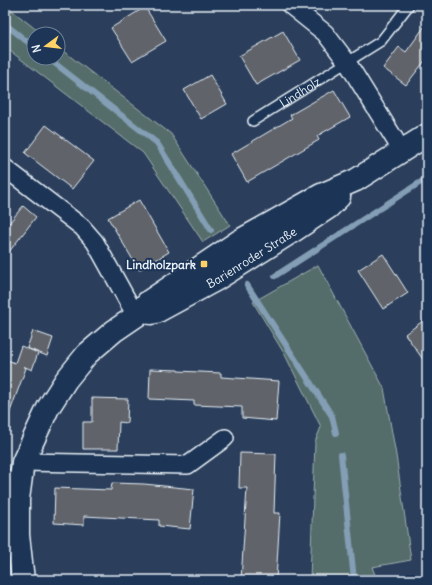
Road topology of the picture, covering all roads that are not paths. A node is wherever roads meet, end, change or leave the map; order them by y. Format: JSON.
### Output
{"nodes":[{"id":1,"x":290,"y":5,"type":"edge"},
{"id":2,"x":409,"y":5,"type":"edge"},
{"id":3,"x":347,"y":62,"type":"junction"},
{"id":4,"x":253,"y":121,"type":"dead end"},
{"id":5,"x":427,"y":135,"type":"edge"},
{"id":6,"x":402,"y":150,"type":"junction"},
{"id":7,"x":5,"y":168,"type":"edge"},
{"id":8,"x":136,"y":316,"type":"junction"},
{"id":9,"x":225,"y":438,"type":"dead end"},
{"id":10,"x":16,"y":471,"type":"edge"},
{"id":11,"x":23,"y":580,"type":"edge"}],
"edges":[{"from":1,"to":3,"type":"street"},
{"from":2,"to":3,"type":"lane","name":"Lindholz"},
{"from":3,"to":4,"type":"lane","name":"Lindholz"},
{"from":3,"to":6,"type":"street"},
{"from":5,"to":6,"type":"main road","name":"Barienroder Straße"},
{"from":6,"to":8,"type":"main road","name":"Barienroder Straße"},
{"from":7,"to":8,"type":"street"},
{"from":8,"to":10,"type":"main road","name":"Barienroder Straße"},
{"from":9,"to":10,"type":"street"},
{"from":10,"to":11,"type":"main road","name":"Barienroder Straße"}]}
